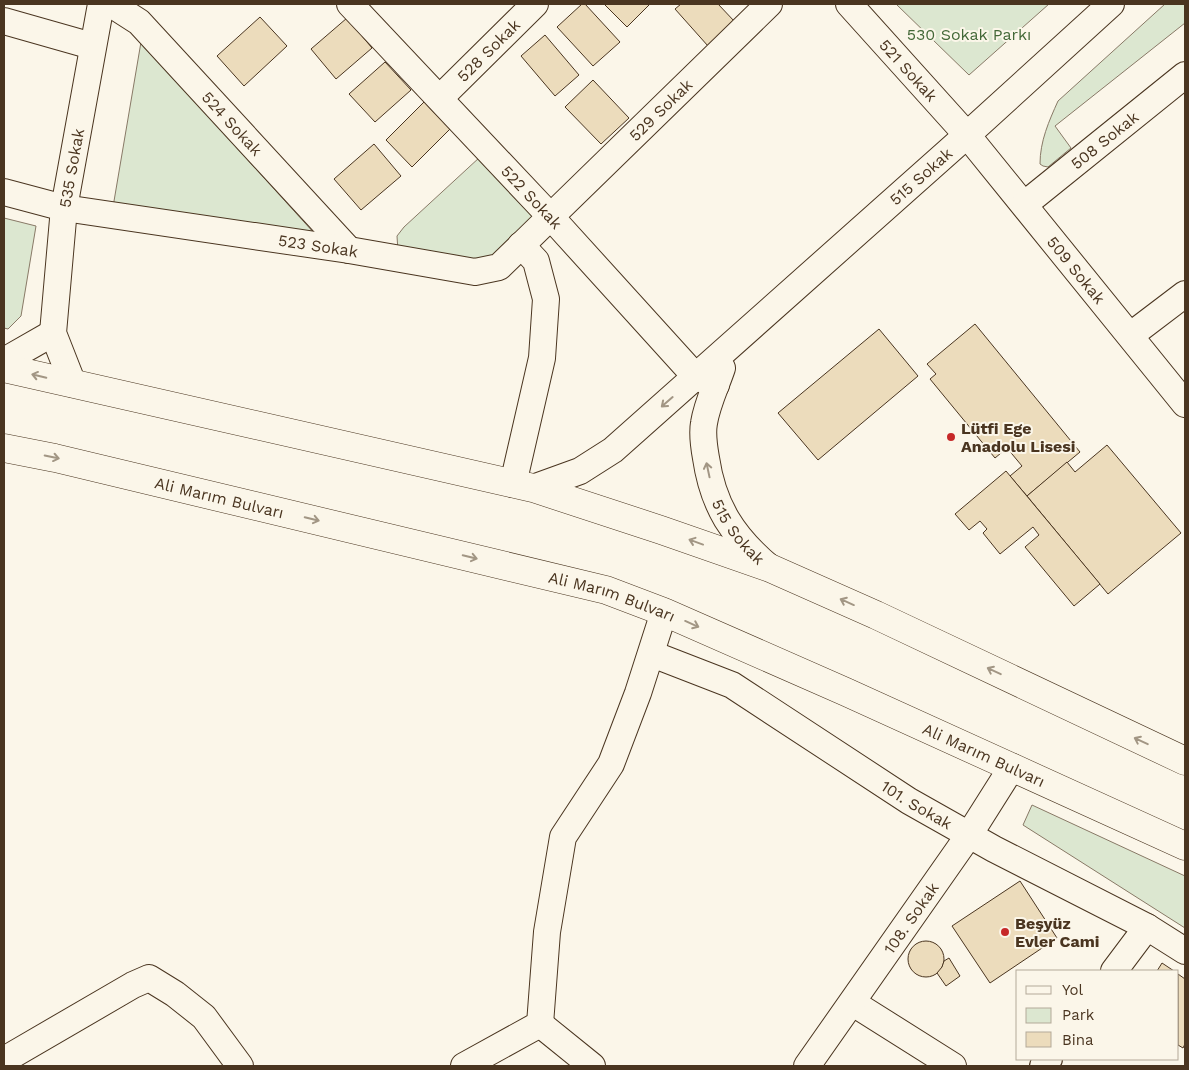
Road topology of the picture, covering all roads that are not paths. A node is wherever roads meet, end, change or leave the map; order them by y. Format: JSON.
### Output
{"nodes":[{"id":1,"x":101,"y":4,"type":"edge"},
{"id":2,"x":111,"y":4,"type":"edge"},
{"id":3,"x":350,"y":4,"type":"edge"},
{"id":4,"x":535,"y":4,"type":"edge"},
{"id":5,"x":769,"y":4,"type":"edge"},
{"id":6,"x":849,"y":4,"type":"edge"},
{"id":7,"x":1111,"y":4,"type":"edge"},
{"id":8,"x":4,"y":21,"type":"edge"},
{"id":9,"x":92,"y":46,"type":"junction"},
{"id":10,"x":1185,"y":75,"type":"edge"},
{"id":11,"x":440,"y":98,"type":"junction"},
{"id":12,"x":967,"y":135,"type":"junction"},
{"id":13,"x":4,"y":192,"type":"edge"},
{"id":14,"x":1025,"y":204,"type":"junction"},
{"id":15,"x":64,"y":208,"type":"junction"},
{"id":16,"x":550,"y":216,"type":"junction"},
{"id":17,"x":521,"y":245,"type":"junction"},
{"id":18,"x":349,"y":250,"type":"junction"},
{"id":19,"x":1185,"y":294,"type":"edge"},
{"id":20,"x":53,"y":333,"type":"junction"},
{"id":21,"x":1131,"y":335,"type":"junction"},
{"id":22,"x":4,"y":361,"type":"edge"},
{"id":23,"x":4,"y":368,"type":"edge"},
{"id":24,"x":706,"y":381,"type":"junction"},
{"id":25,"x":74,"y":384,"type":"junction"},
{"id":26,"x":1185,"y":404,"type":"edge"},
{"id":27,"x":4,"y":448,"type":"edge"},
{"id":28,"x":523,"y":486,"type":"junction"},
{"id":29,"x":770,"y":568,"type":"junction"},
{"id":30,"x":664,"y":612,"type":"junction"},
{"id":31,"x":652,"y":654,"type":"junction"},
{"id":32,"x":1185,"y":761,"type":"edge"},
{"id":33,"x":1012,"y":767,"type":"junction"},
{"id":34,"x":969,"y":835,"type":"junction"},
{"id":35,"x":1185,"y":846,"type":"edge"},
{"id":36,"x":1147,"y":927,"type":"junction"},
{"id":37,"x":1185,"y":951,"type":"edge"},
{"id":38,"x":1115,"y":970,"type":"edge"},
{"id":39,"x":853,"y":1002,"type":"junction"},
{"id":40,"x":540,"y":1024,"type":"junction"},
{"id":41,"x":4,"y":1060,"type":"edge"},
{"id":42,"x":240,"y":1066,"type":"edge"},
{"id":43,"x":464,"y":1066,"type":"edge"},
{"id":44,"x":592,"y":1066,"type":"edge"},
{"id":45,"x":807,"y":1066,"type":"edge"},
{"id":46,"x":953,"y":1066,"type":"edge"}],
"edges":[{"from":1,"to":9,"type":"street","name":"535 Sokak"},
{"from":2,"to":18,"type":"street","name":"524 Sokak"},
{"from":3,"to":11,"type":"street","name":"522 Sokak"},
{"from":4,"to":11,"type":"street","name":"528 Sokak"},
{"from":5,"to":16,"type":"street","name":"529 Sokak"},
{"from":6,"to":12,"type":"street","name":"521 Sokak"},
{"from":7,"to":12,"type":"street","name":"515 Sokak"},
{"from":8,"to":9,"type":"street"},
{"from":9,"to":15,"type":"street","name":"535 Sokak"},
{"from":10,"to":14,"type":"street","name":"508 Sokak"},
{"from":11,"to":16,"type":"street","name":"522 Sokak"},
{"from":12,"to":14,"type":"street","name":"509 Sokak"},
{"from":12,"to":24,"type":"street","name":"515 Sokak"},
{"from":13,"to":15,"type":"street","name":"523 Sokak"},
{"from":14,"to":21,"type":"street","name":"509 Sokak"},
{"from":15,"to":18,"type":"street","name":"523 Sokak"},
{"from":15,"to":20,"type":"street","name":"535 Sokak"},
{"from":16,"to":17,"type":"street","name":"523 Sokak"},
{"from":16,"to":24,"type":"street","name":"522 Sokak"},
{"from":17,"to":18,"type":"street","name":"523 Sokak"},
{"from":17,"to":28,"type":"street"},
{"from":19,"to":21,"type":"street"},
{"from":20,"to":22,"type":"street"},
{"from":20,"to":25,"type":"street"},
{"from":21,"to":26,"type":"street","name":"509 Sokak"},
{"from":25,"to":23,"type":"main road","one_way":true},
{"from":24,"to":28,"type":"street","name":"515 Sokak","one_way":true},
{"from":29,"to":24,"type":"street","name":"515 Sokak","one_way":true},
{"from":25,"to":28,"type":"main road"},
{"from":27,"to":30,"type":"main road","name":"Ali Marım Bulvarı","one_way":true},
{"from":29,"to":28,"type":"main road","one_way":true},
{"from":32,"to":29,"type":"main road","one_way":true},
{"from":30,"to":31,"type":"street"},
{"from":30,"to":33,"type":"main road","name":"Ali Marım Bulvarı","one_way":true},
{"from":31,"to":34,"type":"street","name":"101. Sokak"},
{"from":31,"to":40,"type":"street"},
{"from":33,"to":34,"type":"street","name":"108. Sokak"},
{"from":33,"to":35,"type":"main road","name":"Ali Marım Bulvarı"},
{"from":34,"to":36,"type":"street","name":"101. Sokak"},
{"from":34,"to":39,"type":"street","name":"108. Sokak"},
{"from":36,"to":37,"type":"street","name":"101. Sokak"},
{"from":36,"to":38,"type":"street"},
{"from":39,"to":45,"type":"street","name":"108. Sokak"},
{"from":39,"to":46,"type":"street"},
{"from":40,"to":43,"type":"street"},
{"from":40,"to":44,"type":"street"},
{"from":41,"to":42,"type":"street"}]}
